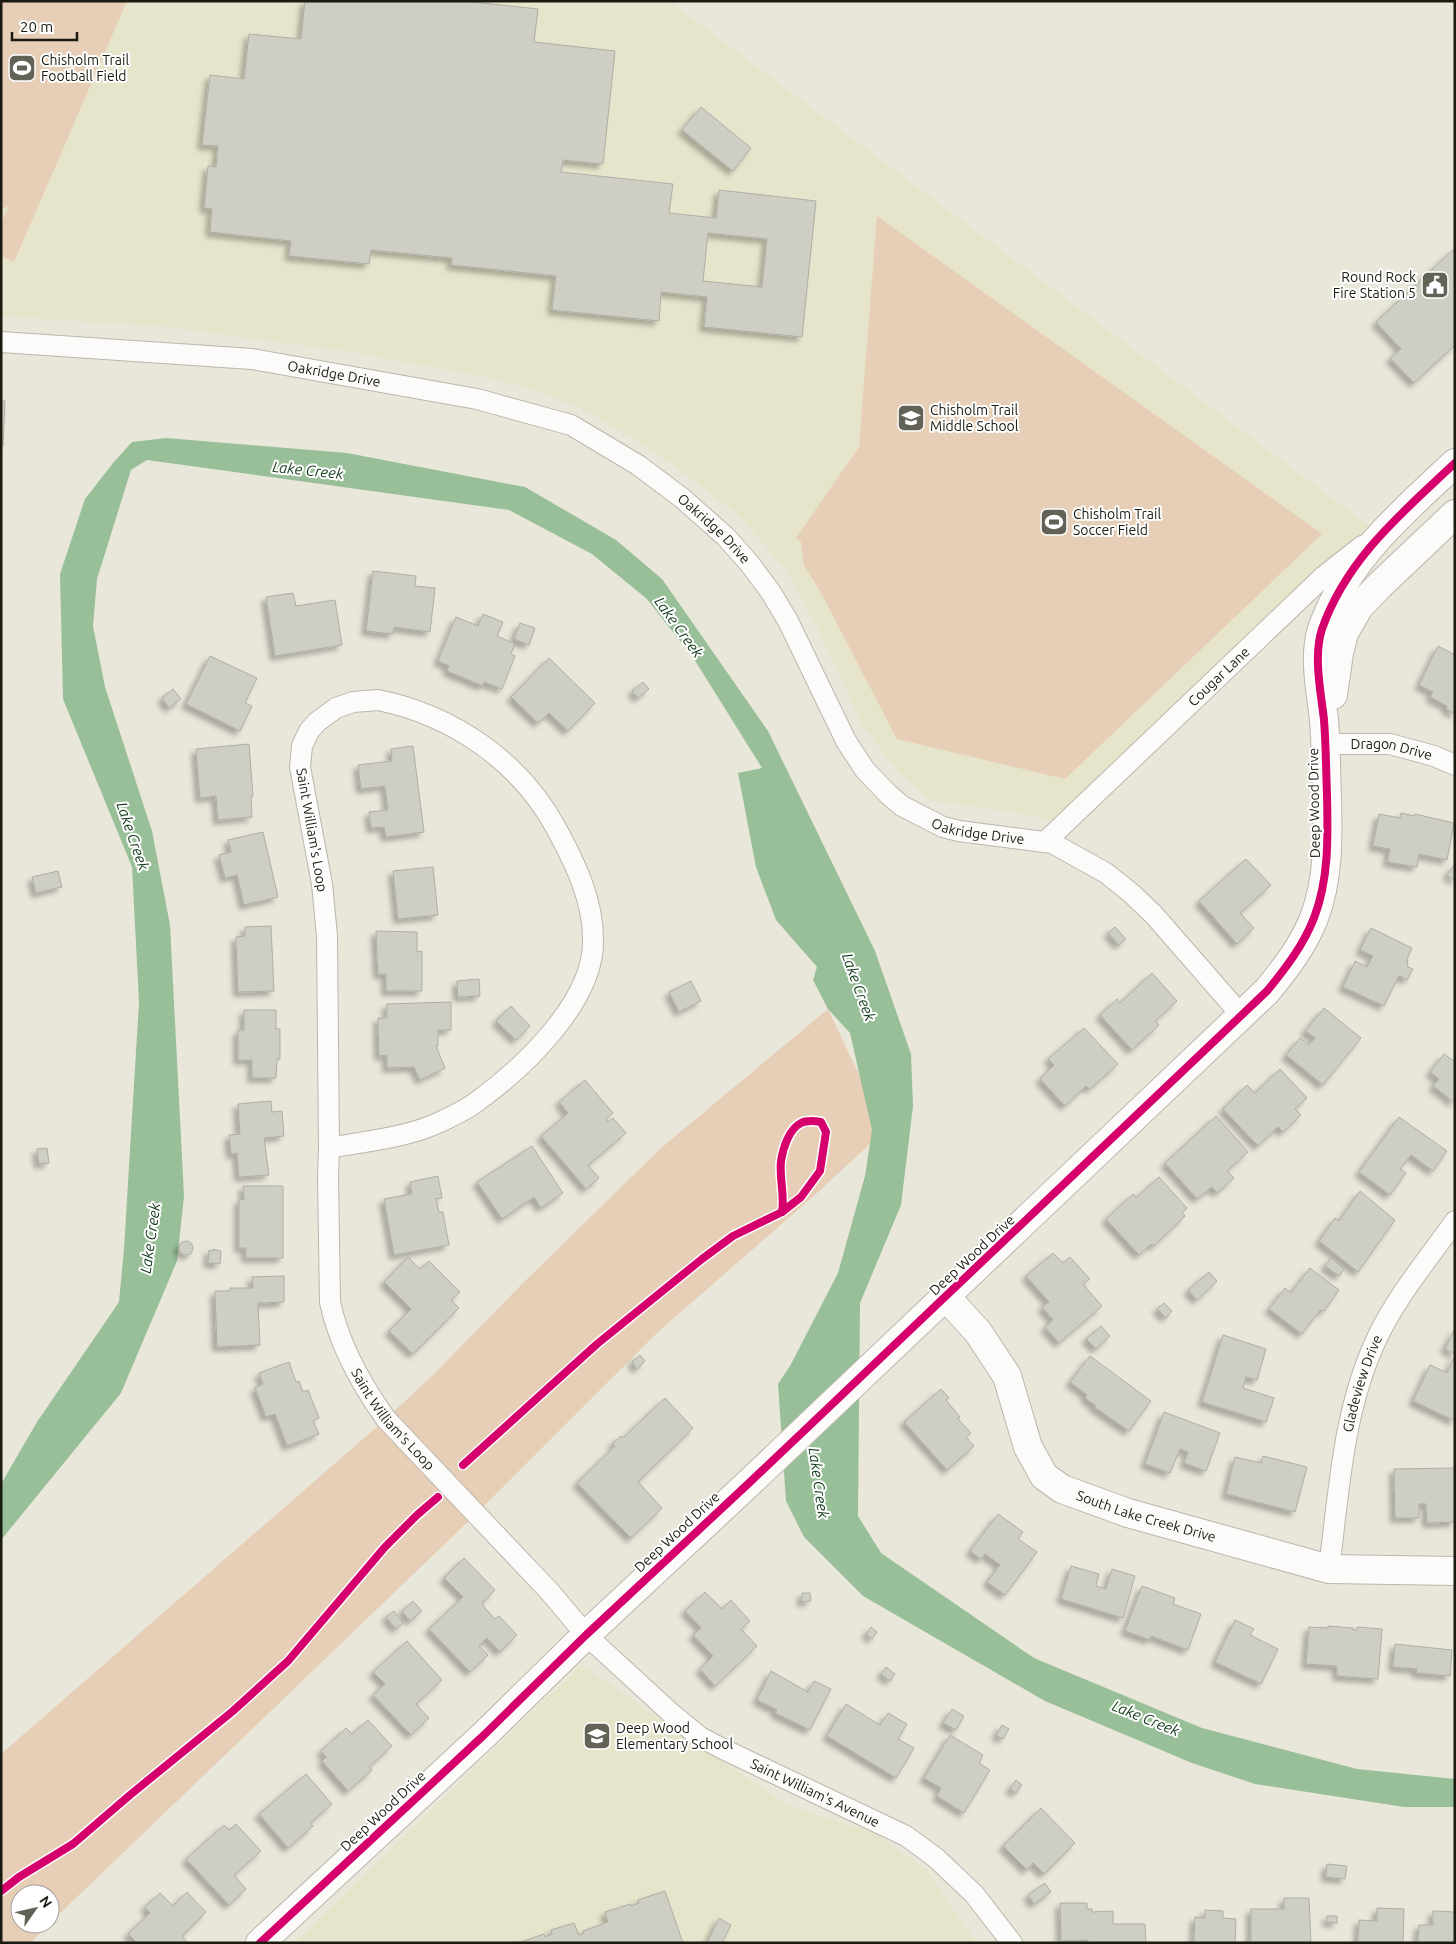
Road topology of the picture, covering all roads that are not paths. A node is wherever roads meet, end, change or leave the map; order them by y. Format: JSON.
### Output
{"nodes":[{"id":1,"x":1,"y":342,"type":"edge"},
{"id":2,"x":1455,"y":462,"type":"edge"},
{"id":3,"x":1455,"y":514,"type":"edge"},
{"id":4,"x":1397,"y":518,"type":"junction"},
{"id":5,"x":1326,"y":744,"type":"junction"},
{"id":6,"x":1455,"y":766,"type":"edge"},
{"id":7,"x":1045,"y":842,"type":"junction"},
{"id":8,"x":1242,"y":1016,"type":"junction"},
{"id":9,"x":329,"y":1148,"type":"junction"},
{"id":10,"x":1455,"y":1221,"type":"edge"},
{"id":11,"x":946,"y":1297,"type":"junction"},
{"id":12,"x":1329,"y":1569,"type":"junction"},
{"id":13,"x":1455,"y":1571,"type":"edge"},
{"id":14,"x":586,"y":1635,"type":"junction"},
{"id":15,"x":260,"y":1943,"type":"edge"},
{"id":16,"x":1012,"y":1943,"type":"edge"}],
"edges":[{"from":1,"to":7,"type":"street","name":"Oakridge Drive"},
{"from":2,"to":4,"type":"street","name":"Deep Wood Drive"},
{"from":3,"to":5,"type":"street","name":"Deep Wood Drive"},
{"from":4,"to":5,"type":"street","name":"Deep Wood Drive"},
{"from":4,"to":7,"type":"street","name":"Cougar Lane"},
{"from":5,"to":6,"type":"street","name":"Dragon Drive"},
{"from":5,"to":8,"type":"street","name":"Deep Wood Drive"},
{"from":7,"to":8,"type":"street","name":"Oakridge Drive"},
{"from":8,"to":11,"type":"street","name":"Deep Wood Drive"},
{"from":9,"to":9,"type":"street","name":"Saint William's Loop"},
{"from":9,"to":14,"type":"street","name":"Saint William's Loop"},
{"from":10,"to":12,"type":"street","name":"Gladeview Drive"},
{"from":11,"to":12,"type":"street","name":"South Lake Creek Drive"},
{"from":11,"to":14,"type":"street","name":"Deep Wood Drive"},
{"from":12,"to":13,"type":"street","name":"South Lake Creek Drive"},
{"from":14,"to":15,"type":"street","name":"Deep Wood Drive"},
{"from":14,"to":16,"type":"street","name":"Saint William's Avenue"}]}
